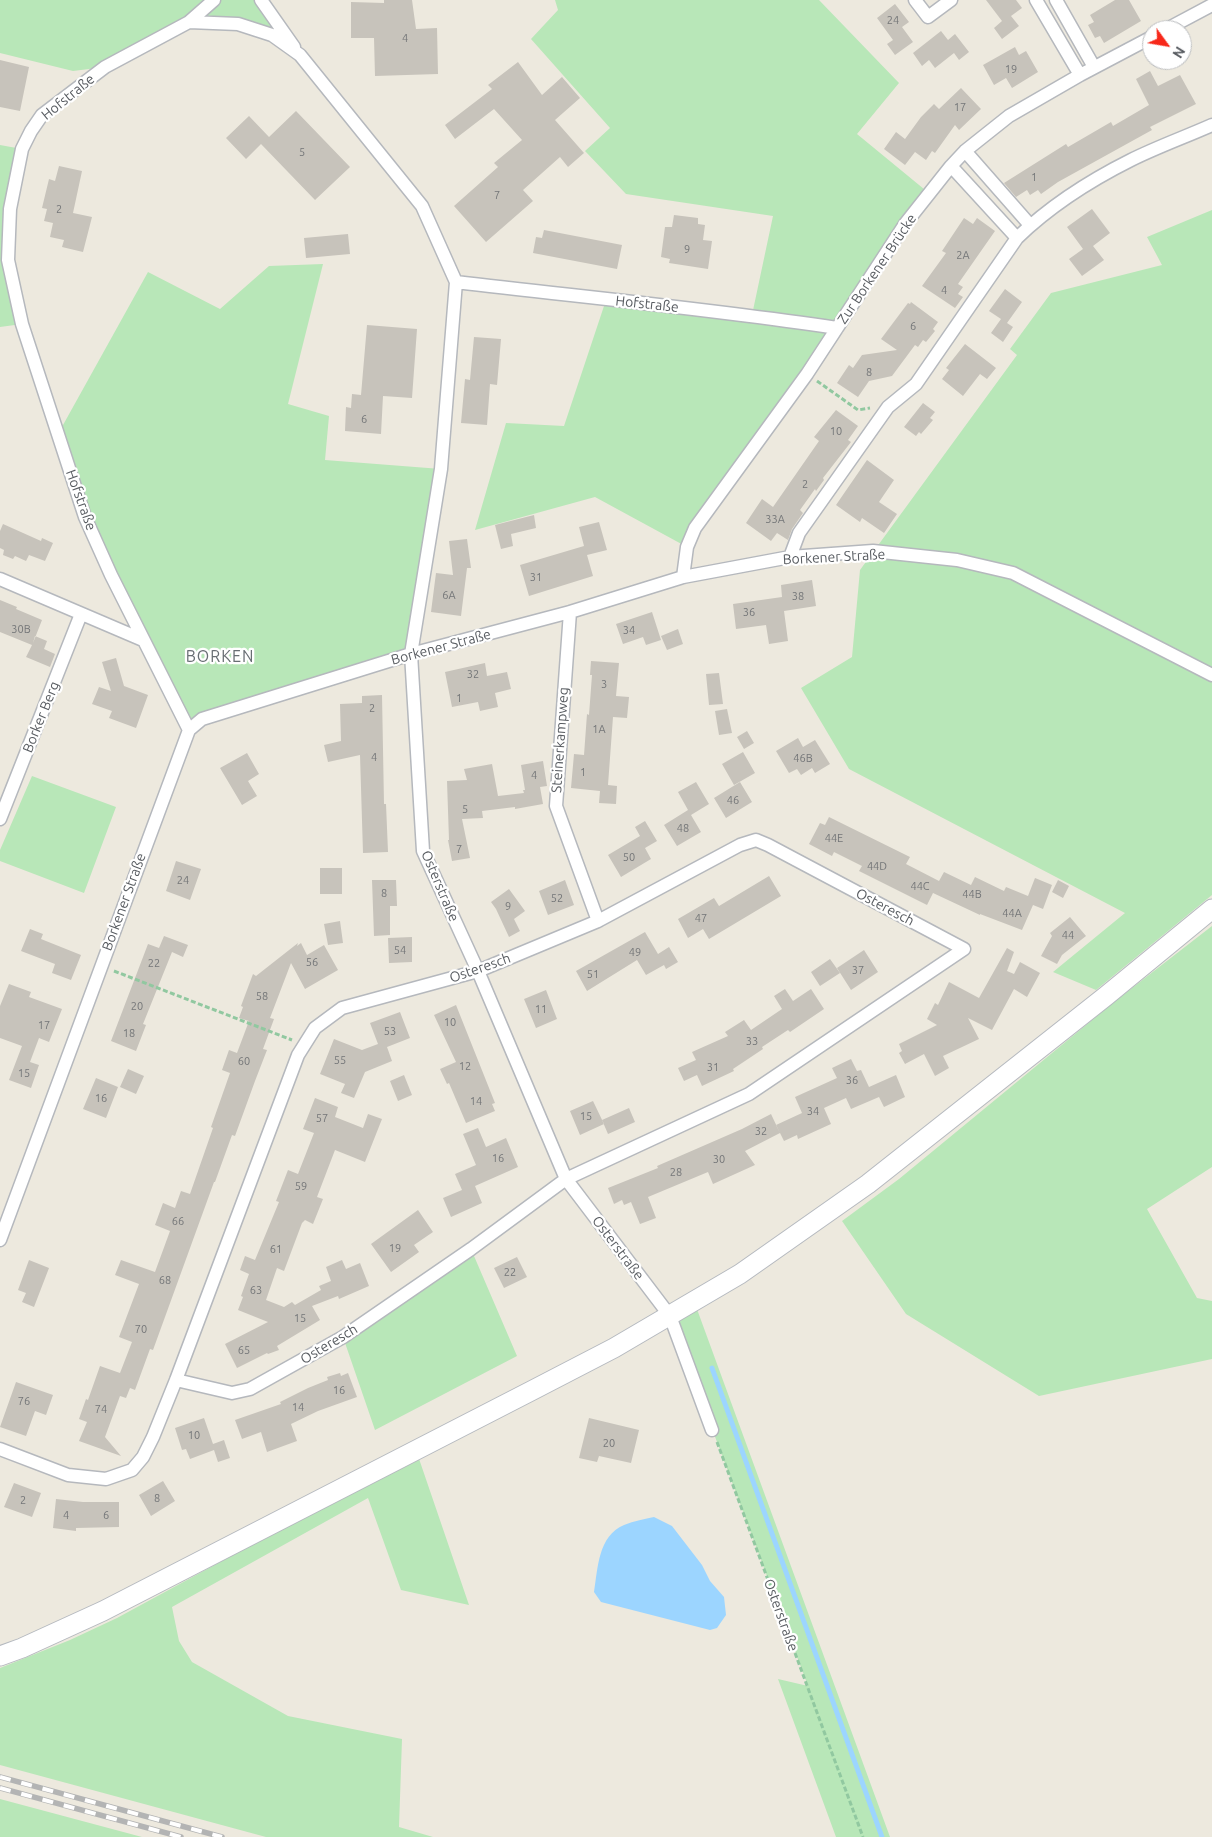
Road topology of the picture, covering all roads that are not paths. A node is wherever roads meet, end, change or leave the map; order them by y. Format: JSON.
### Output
{"nodes":[{"id":1,"x":214,"y":0,"type":"edge"},
{"id":2,"x":261,"y":0,"type":"edge"},
{"id":3,"x":915,"y":0,"type":"edge"},
{"id":4,"x":951,"y":0,"type":"edge"},
{"id":5,"x":1036,"y":0,"type":"edge"},
{"id":6,"x":1056,"y":0,"type":"edge"},
{"id":7,"x":1212,"y":5,"type":"edge"},
{"id":8,"x":1184,"y":20,"type":"edge"},
{"id":9,"x":189,"y":22,"type":"junction"},
{"id":10,"x":1142,"y":42,"type":"edge"},
{"id":11,"x":300,"y":55,"type":"junction"},
{"id":12,"x":1094,"y":67,"type":"junction"},
{"id":13,"x":1080,"y":75,"type":"junction"},
{"id":14,"x":1212,"y":125,"type":"edge"},
{"id":15,"x":964,"y":151,"type":"junction"},
{"id":16,"x":951,"y":166,"type":"junction"},
{"id":17,"x":1030,"y":225,"type":"junction"},
{"id":18,"x":1017,"y":238,"type":"junction"},
{"id":19,"x":456,"y":282,"type":"junction"},
{"id":20,"x":837,"y":328,"type":"junction"},
{"id":21,"x":790,"y":557,"type":"junction"},
{"id":22,"x":683,"y":577,"type":"junction"},
{"id":23,"x":0,"y":579,"type":"edge"},
{"id":24,"x":570,"y":612,"type":"junction"},
{"id":25,"x":81,"y":614,"type":"junction"},
{"id":26,"x":143,"y":640,"type":"junction"},
{"id":27,"x":411,"y":654,"type":"junction"},
{"id":28,"x":1212,"y":675,"type":"edge"},
{"id":29,"x":189,"y":730,"type":"junction"},
{"id":30,"x":0,"y":819,"type":"edge"},
{"id":31,"x":1212,"y":909,"type":"edge"},
{"id":32,"x":598,"y":922,"type":"junction"},
{"id":33,"x":478,"y":972,"type":"junction"},
{"id":34,"x":566,"y":1179,"type":"junction"},
{"id":35,"x":0,"y":1240,"type":"edge"},
{"id":36,"x":670,"y":1316,"type":"junction"},
{"id":37,"x":176,"y":1380,"type":"junction"},
{"id":38,"x":712,"y":1430,"type":"road end"},
{"id":39,"x":0,"y":1449,"type":"edge"},
{"id":40,"x":0,"y":1656,"type":"edge"}],
"edges":[{"from":1,"to":9,"type":"street","name":"Hofstraße"},
{"from":2,"to":11,"type":"street"},
{"from":3,"to":4,"type":"street"},
{"from":5,"to":13,"type":"street"},
{"from":6,"to":12,"type":"street"},
{"from":7,"to":8,"type":"street"},
{"from":9,"to":11,"type":"street"},
{"from":9,"to":26,"type":"street","name":"Hofstraße"},
{"from":10,"to":12,"type":"street","name":"Zur Borkener Brücke"},
{"from":11,"to":19,"type":"street"},
{"from":12,"to":13,"type":"street","name":"Zur Borkener Brücke"},
{"from":13,"to":15,"type":"street","name":"Zur Borkener Brücke"},
{"from":14,"to":17,"type":"street"},
{"from":15,"to":16,"type":"street","name":"Zur Borkener Brücke"},
{"from":15,"to":17,"type":"street"},
{"from":16,"to":18,"type":"street"},
{"from":16,"to":20,"type":"street","name":"Zur Borkener Brücke"},
{"from":17,"to":18,"type":"street"},
{"from":18,"to":21,"type":"street"},
{"from":19,"to":20,"type":"street","name":"Hofstraße"},
{"from":19,"to":27,"type":"street"},
{"from":20,"to":22,"type":"street","name":"Zur Borkener Brücke"},
{"from":21,"to":22,"type":"street","name":"Borkener Straße"},
{"from":21,"to":28,"type":"street","name":"Borkener Straße"},
{"from":22,"to":24,"type":"street","name":"Borkener Straße"},
{"from":23,"to":25,"type":"street"},
{"from":24,"to":27,"type":"street","name":"Borkener Straße"},
{"from":24,"to":32,"type":"street","name":"Steinerkampweg"},
{"from":25,"to":26,"type":"street"},
{"from":25,"to":30,"type":"street","name":"Borker Berg"},
{"from":26,"to":29,"type":"street","name":"Hofstraße"},
{"from":27,"to":29,"type":"street","name":"Borkener Straße"},
{"from":27,"to":33,"type":"street","name":"Osterstraße"},
{"from":29,"to":35,"type":"street","name":"Borkener Straße"},
{"from":31,"to":36,"type":"street"},
{"from":32,"to":33,"type":"street","name":"Osteresch"},
{"from":32,"to":34,"type":"street","name":"Osteresch"},
{"from":33,"to":34,"type":"street","name":"Osterstraße"},
{"from":33,"to":37,"type":"street","name":"Osteresch"},
{"from":34,"to":36,"type":"street","name":"Osterstraße"},
{"from":34,"to":37,"type":"street","name":"Osteresch"},
{"from":36,"to":38,"type":"street","name":"Osterstraße"},
{"from":36,"to":40,"type":"street"},
{"from":37,"to":39,"type":"street","name":"Osteresch"}]}
